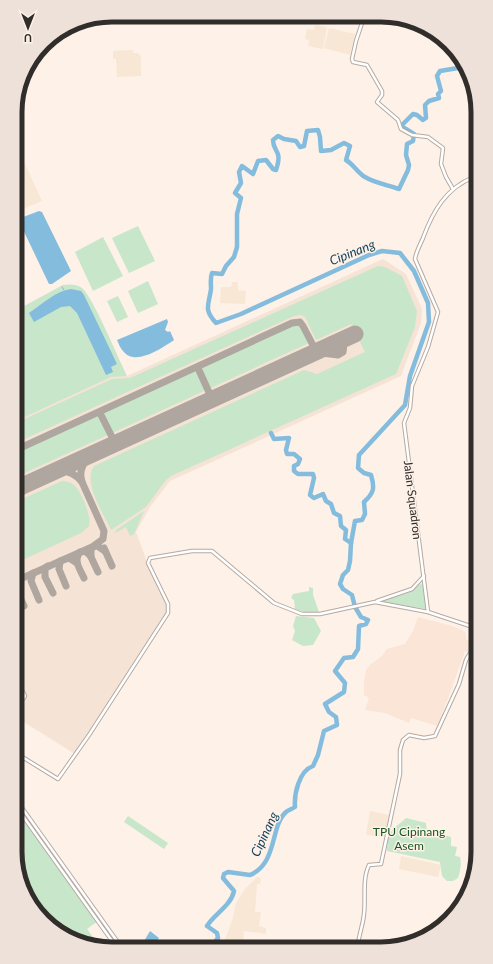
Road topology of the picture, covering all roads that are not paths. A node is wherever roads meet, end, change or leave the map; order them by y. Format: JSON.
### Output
{"nodes":[{"id":1,"x":362,"y":22,"type":"edge"},
{"id":2,"x":471,"y":179,"type":"edge"},
{"id":3,"x":453,"y":189,"type":"junction"},
{"id":4,"x":424,"y":576,"type":"junction"},
{"id":5,"x":375,"y":602,"type":"junction"},
{"id":6,"x":428,"y":612,"type":"junction"},
{"id":7,"x":471,"y":626,"type":"edge"},
{"id":8,"x":471,"y":652,"type":"edge"},
{"id":9,"x":22,"y":757,"type":"edge"},
{"id":10,"x":22,"y":808,"type":"edge"},
{"id":11,"x":22,"y":815,"type":"edge"},
{"id":12,"x":113,"y":942,"type":"edge"},
{"id":13,"x":118,"y":942,"type":"edge"},
{"id":14,"x":358,"y":942,"type":"edge"}],
"edges":[{"from":1,"to":3,"type":"street"},
{"from":2,"to":3,"type":"street"},
{"from":3,"to":4,"type":"street","name":"Jalan Squadron"},
{"from":4,"to":5,"type":"street"},
{"from":4,"to":6,"type":"street","name":"Jalan Squadron"},
{"from":5,"to":6,"type":"street"},
{"from":5,"to":9,"type":"street"},
{"from":6,"to":7,"type":"street"},
{"from":8,"to":14,"type":"street"},
{"from":10,"to":13,"type":"street"},
{"from":11,"to":12,"type":"street"}]}
